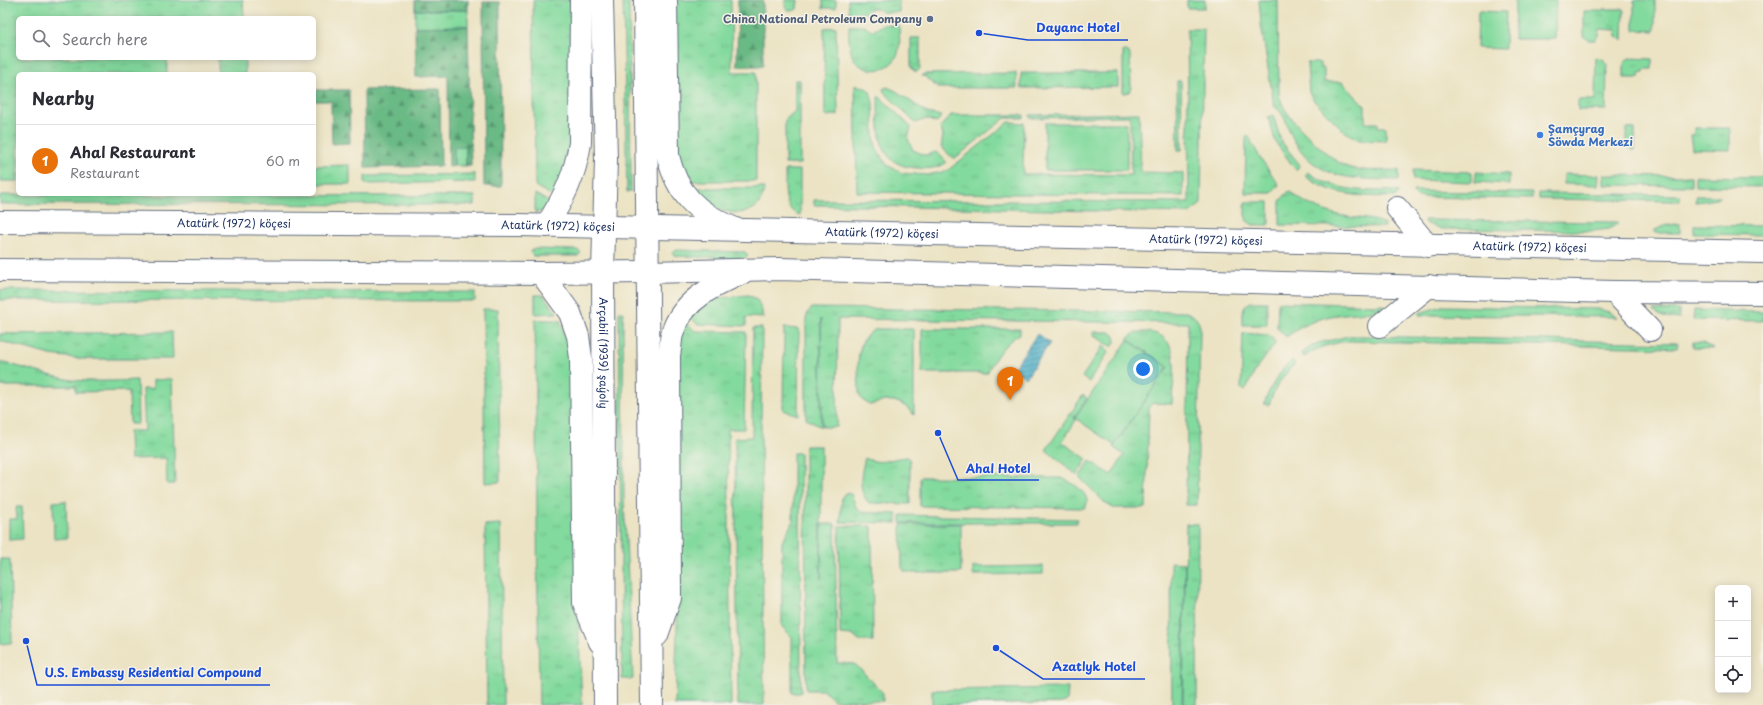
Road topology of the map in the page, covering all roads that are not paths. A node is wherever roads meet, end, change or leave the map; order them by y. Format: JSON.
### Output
{"nodes":[{"id":1,"x":581,"y":0,"type":"edge"},
{"id":2,"x":602,"y":0,"type":"edge"},
{"id":3,"x":645,"y":0,"type":"edge"},
{"id":4,"x":666,"y":0,"type":"edge"},
{"id":5,"x":1397,"y":208,"type":"dead end"},
{"id":6,"x":0,"y":222,"type":"edge"},
{"id":7,"x":546,"y":226,"type":"junction"},
{"id":8,"x":604,"y":226,"type":"junction"},
{"id":9,"x":648,"y":228,"type":"junction"},
{"id":10,"x":738,"y":230,"type":"junction"},
{"id":11,"x":1428,"y":246,"type":"junction"},
{"id":12,"x":1763,"y":252,"type":"edge"},
{"id":13,"x":0,"y":270,"type":"edge"},
{"id":14,"x":750,"y":270,"type":"junction"},
{"id":15,"x":602,"y":272,"type":"junction"},
{"id":16,"x":648,"y":272,"type":"junction"},
{"id":17,"x":541,"y":273,"type":"junction"},
{"id":18,"x":1429,"y":286,"type":"junction"},
{"id":19,"x":1614,"y":292,"type":"junction"},
{"id":20,"x":1763,"y":293,"type":"edge"},
{"id":21,"x":1380,"y":326,"type":"dead end"},
{"id":22,"x":1650,"y":330,"type":"dead end"},
{"id":23,"x":652,"y":652,"type":"junction"},
{"id":24,"x":604,"y":653,"type":"junction"},
{"id":25,"x":605,"y":705,"type":"edge"},
{"id":26,"x":652,"y":705,"type":"edge"}],
"edges":[{"from":1,"to":7,"type":"main road"},
{"from":2,"to":8,"type":"main road","name":"Arçabil (1939) şaýoly"},
{"from":3,"to":9,"type":"main road"},
{"from":4,"to":10,"type":"main road"},
{"from":5,"to":11,"type":"main road"},
{"from":6,"to":7,"type":"main road","name":"Atatürk (1972) köçesi"},
{"from":7,"to":8,"type":"main road","name":"Atatürk (1972) köçesi"},
{"from":8,"to":9,"type":"main road","name":"Atatürk (1972) köçesi"},
{"from":8,"to":15,"type":"main road","name":"Arçabil (1939) şaýoly"},
{"from":9,"to":10,"type":"main road","name":"Atatürk (1972) köçesi"},
{"from":9,"to":16,"type":"main road"},
{"from":10,"to":11,"type":"main road","name":"Atatürk (1972) köçesi"},
{"from":11,"to":12,"type":"main road","name":"Atatürk (1972) köçesi"},
{"from":13,"to":17,"type":"main road"},
{"from":14,"to":16,"type":"main road"},
{"from":14,"to":18,"type":"main road"},
{"from":14,"to":23,"type":"main road"},
{"from":15,"to":16,"type":"main road"},
{"from":15,"to":17,"type":"main road"},
{"from":15,"to":24,"type":"main road","name":"Arçabil (1939) şaýoly"},
{"from":16,"to":23,"type":"main road"},
{"from":17,"to":24,"type":"main road"},
{"from":18,"to":19,"type":"main road"},
{"from":18,"to":21,"type":"main road"},
{"from":19,"to":20,"type":"main road"},
{"from":19,"to":22,"type":"main road"},
{"from":23,"to":26,"type":"main road"},
{"from":24,"to":25,"type":"main road","name":"Arçabil (1939) şaýoly"}]}
